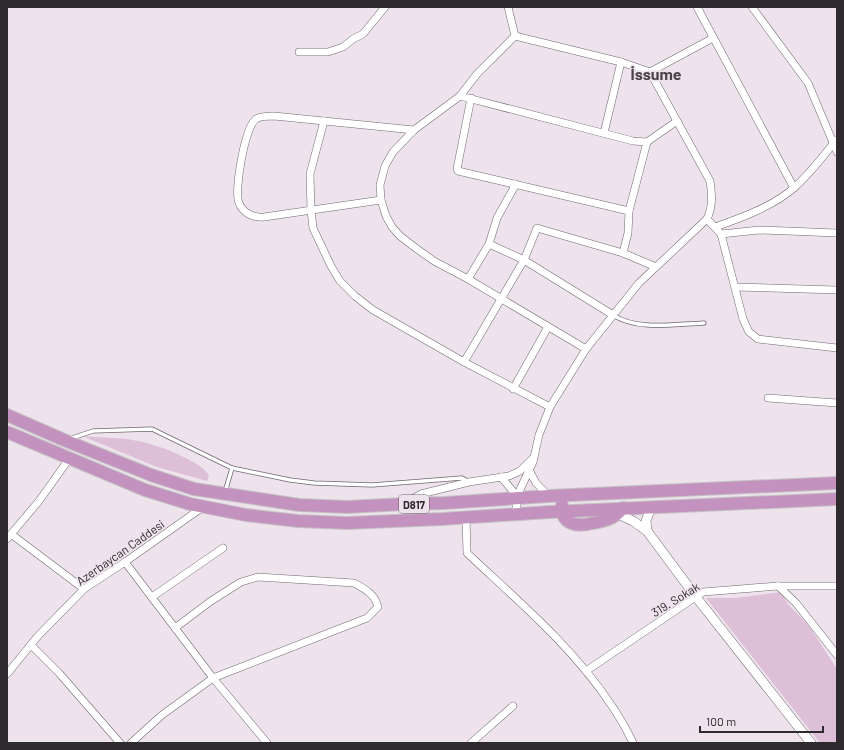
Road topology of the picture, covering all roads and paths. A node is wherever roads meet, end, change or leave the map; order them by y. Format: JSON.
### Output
{"nodes":[{"id":1,"x":385,"y":7,"type":"edge"},
{"id":2,"x":508,"y":7,"type":"edge"},
{"id":3,"x":697,"y":7,"type":"edge"},
{"id":4,"x":752,"y":7,"type":"edge"},
{"id":5,"x":515,"y":36,"type":"junction"},
{"id":6,"x":713,"y":38,"type":"junction"},
{"id":7,"x":299,"y":52,"type":"dead end"},
{"id":8,"x":621,"y":62,"type":"junction"},
{"id":9,"x":650,"y":72,"type":"junction"},
{"id":10,"x":460,"y":96,"type":"junction"},
{"id":11,"x":471,"y":98,"type":"junction"},
{"id":12,"x":677,"y":121,"type":"junction"},
{"id":13,"x":324,"y":122,"type":"junction"},
{"id":14,"x":414,"y":130,"type":"junction"},
{"id":15,"x":604,"y":133,"type":"junction"},
{"id":16,"x":836,"y":141,"type":"edge"},
{"id":17,"x":647,"y":142,"type":"junction"},
{"id":18,"x":837,"y":152,"type":"edge"},
{"id":19,"x":516,"y":184,"type":"junction"},
{"id":20,"x":794,"y":188,"type":"junction"},
{"id":21,"x":381,"y":200,"type":"junction"},
{"id":22,"x":311,"y":210,"type":"junction"},
{"id":23,"x":629,"y":211,"type":"junction"},
{"id":24,"x":707,"y":219,"type":"junction"},
{"id":25,"x":715,"y":228,"type":"junction"},
{"id":26,"x":837,"y":233,"type":"edge"},
{"id":27,"x":721,"y":234,"type":"junction"},
{"id":28,"x":490,"y":244,"type":"junction"},
{"id":29,"x":623,"y":253,"type":"junction"},
{"id":30,"x":524,"y":260,"type":"junction"},
{"id":31,"x":656,"y":267,"type":"junction"},
{"id":32,"x":468,"y":279,"type":"junction"},
{"id":33,"x":735,"y":287,"type":"junction"},
{"id":34,"x":837,"y":290,"type":"edge"},
{"id":35,"x":501,"y":299,"type":"junction"},
{"id":36,"x":613,"y":315,"type":"junction"},
{"id":37,"x":704,"y":323,"type":"dead end"},
{"id":38,"x":548,"y":327,"type":"junction"},
{"id":39,"x":837,"y":348,"type":"edge"},
{"id":40,"x":586,"y":350,"type":"junction"},
{"id":41,"x":464,"y":362,"type":"junction"},
{"id":42,"x":513,"y":389,"type":"junction"},
{"id":43,"x":768,"y":398,"type":"dead end"},
{"id":44,"x":837,"y":403,"type":"edge"},
{"id":45,"x":550,"y":407,"type":"junction"},
{"id":46,"x":7,"y":415,"type":"edge"},
{"id":47,"x":7,"y":432,"type":"edge"},
{"id":48,"x":64,"y":440,"type":"junction"},
{"id":49,"x":533,"y":458,"type":"junction"},
{"id":50,"x":69,"y":459,"type":"junction"},
{"id":51,"x":232,"y":468,"type":"junction"},
{"id":52,"x":530,"y":470,"type":"junction"},
{"id":53,"x":501,"y":477,"type":"junction"},
{"id":54,"x":469,"y":482,"type":"junction"},
{"id":55,"x":837,"y":483,"type":"edge"},
{"id":56,"x":224,"y":493,"type":"junction"},
{"id":57,"x":549,"y":496,"type":"junction"},
{"id":58,"x":563,"y":496,"type":"junction"},
{"id":59,"x":517,"y":498,"type":"junction"},
{"id":60,"x":837,"y":499,"type":"edge"},
{"id":61,"x":404,"y":504,"type":"junction"},
{"id":62,"x":203,"y":507,"type":"junction"},
{"id":63,"x":651,"y":507,"type":"junction"},
{"id":64,"x":620,"y":511,"type":"junction"},
{"id":65,"x":562,"y":512,"type":"junction"},
{"id":66,"x":516,"y":514,"type":"junction"},
{"id":67,"x":466,"y":518,"type":"junction"},
{"id":68,"x":647,"y":531,"type":"junction"},
{"id":69,"x":8,"y":535,"type":"edge"},
{"id":70,"x":223,"y":548,"type":"dead end"},
{"id":71,"x":125,"y":562,"type":"junction"},
{"id":72,"x":778,"y":586,"type":"junction"},
{"id":73,"x":837,"y":586,"type":"edge"},
{"id":74,"x":84,"y":589,"type":"junction"},
{"id":75,"x":152,"y":597,"type":"junction"},
{"id":76,"x":696,"y":597,"type":"junction"},
{"id":77,"x":175,"y":628,"type":"junction"},
{"id":78,"x":31,"y":645,"type":"junction"},
{"id":79,"x":837,"y":655,"type":"edge"},
{"id":80,"x":586,"y":671,"type":"junction"},
{"id":81,"x":7,"y":674,"type":"edge"},
{"id":82,"x":213,"y":678,"type":"junction"},
{"id":83,"x":513,"y":706,"type":"dead end"},
{"id":84,"x":473,"y":742,"type":"edge"},
{"id":85,"x":120,"y":743,"type":"edge"},
{"id":86,"x":131,"y":743,"type":"edge"},
{"id":87,"x":267,"y":743,"type":"edge"},
{"id":88,"x":633,"y":743,"type":"edge"},
{"id":89,"x":811,"y":743,"type":"edge"}],
"edges":[{"from":1,"to":7,"type":"street"},
{"from":2,"to":5,"type":"street"},
{"from":3,"to":6,"type":"street"},
{"from":4,"to":16,"type":"street"},
{"from":5,"to":8,"type":"street"},
{"from":5,"to":10,"type":"street"},
{"from":6,"to":9,"type":"street"},
{"from":6,"to":20,"type":"street"},
{"from":8,"to":9,"type":"street"},
{"from":8,"to":15,"type":"street"},
{"from":9,"to":12,"type":"street"},
{"from":10,"to":11,"type":"street"},
{"from":10,"to":14,"type":"street"},
{"from":11,"to":15,"type":"street"},
{"from":11,"to":19,"type":"street"},
{"from":12,"to":17,"type":"street"},
{"from":12,"to":24,"type":"street"},
{"from":13,"to":14,"type":"street"},
{"from":13,"to":22,"type":"street"},
{"from":13,"to":22,"type":"street"},
{"from":14,"to":21,"type":"street"},
{"from":15,"to":17,"type":"street"},
{"from":16,"to":18,"type":"street"},
{"from":16,"to":20,"type":"street"},
{"from":17,"to":23,"type":"street"},
{"from":19,"to":23,"type":"street"},
{"from":19,"to":28,"type":"street"},
{"from":20,"to":25,"type":"street"},
{"from":21,"to":22,"type":"street"},
{"from":21,"to":32,"type":"street"},
{"from":22,"to":41,"type":"street"},
{"from":23,"to":29,"type":"street"},
{"from":24,"to":25,"type":"street"},
{"from":24,"to":31,"type":"street"},
{"from":25,"to":27,"type":"street"},
{"from":26,"to":27,"type":"street"},
{"from":27,"to":33,"type":"street"},
{"from":28,"to":30,"type":"street"},
{"from":28,"to":32,"type":"street"},
{"from":29,"to":30,"type":"street"},
{"from":29,"to":31,"type":"street"},
{"from":30,"to":35,"type":"street"},
{"from":30,"to":36,"type":"street"},
{"from":31,"to":36,"type":"street"},
{"from":32,"to":35,"type":"street"},
{"from":33,"to":34,"type":"street"},
{"from":33,"to":39,"type":"street"},
{"from":35,"to":38,"type":"street"},
{"from":35,"to":41,"type":"street"},
{"from":36,"to":37,"type":"lane"},
{"from":36,"to":40,"type":"street"},
{"from":38,"to":40,"type":"street"},
{"from":38,"to":42,"type":"street"},
{"from":40,"to":45,"type":"street"},
{"from":41,"to":42,"type":"street"},
{"from":42,"to":45,"type":"street"},
{"from":43,"to":44,"type":"street"},
{"from":45,"to":49,"type":"street"},
{"from":46,"to":48,"type":"highway","number":"D817"},
{"from":47,"to":50,"type":"highway","number":"D817"},
{"from":48,"to":51,"type":"lane"},
{"from":48,"to":56,"type":"highway","number":"D817"},
{"from":49,"to":52,"type":"street"},
{"from":49,"to":53,"type":"street"},
{"from":50,"to":62,"type":"highway","number":"D817"},
{"from":50,"to":69,"type":"street"},
{"from":51,"to":54,"type":"lane"},
{"from":51,"to":56,"type":"lane"},
{"from":52,"to":57,"type":"street"},
{"from":52,"to":59,"type":"street"},
{"from":53,"to":54,"type":"street"},
{"from":53,"to":59,"type":"street"},
{"from":54,"to":61,"type":"street"},
{"from":55,"to":58,"type":"highway","number":"D817"},
{"from":56,"to":61,"type":"highway","number":"D817"},
{"from":57,"to":58,"type":"highway","number":"D817"},
{"from":57,"to":59,"type":"highway","number":"D817"},
{"from":58,"to":65,"type":"highway"},
{"from":59,"to":61,"type":"highway","number":"D817"},
{"from":59,"to":66,"type":"street"},
{"from":60,"to":63,"type":"highway"},
{"from":62,"to":67,"type":"highway","number":"D817"},
{"from":62,"to":71,"type":"street","name":"Azerbaycan Caddesi"},
{"from":63,"to":64,"type":"highway"},
{"from":63,"to":68,"type":"street"},
{"from":64,"to":65,"type":"highway"},
{"from":64,"to":68,"type":"street"},
{"from":65,"to":66,"type":"highway","number":"D817"},
{"from":66,"to":67,"type":"highway","number":"D817"},
{"from":67,"to":80,"type":"street"},
{"from":68,"to":76,"type":"street"},
{"from":69,"to":74,"type":"street"},
{"from":70,"to":75,"type":"street"},
{"from":71,"to":74,"type":"street","name":"Azerbaycan Caddesi"},
{"from":71,"to":75,"type":"street"},
{"from":72,"to":73,"type":"street","name":"319. Sokak"},
{"from":72,"to":76,"type":"street","name":"319. Sokak"},
{"from":72,"to":79,"type":"street"},
{"from":74,"to":78,"type":"street","name":"Azerbaycan Caddesi"},
{"from":75,"to":77,"type":"street"},
{"from":76,"to":80,"type":"street","name":"319. Sokak"},
{"from":76,"to":89,"type":"street"},
{"from":77,"to":82,"type":"street"},
{"from":77,"to":82,"type":"street"},
{"from":78,"to":81,"type":"street","name":"Azerbaycan Caddesi"},
{"from":78,"to":85,"type":"street"},
{"from":80,"to":88,"type":"street"},
{"from":82,"to":86,"type":"street"},
{"from":82,"to":87,"type":"street"},
{"from":83,"to":84,"type":"street"}]}
